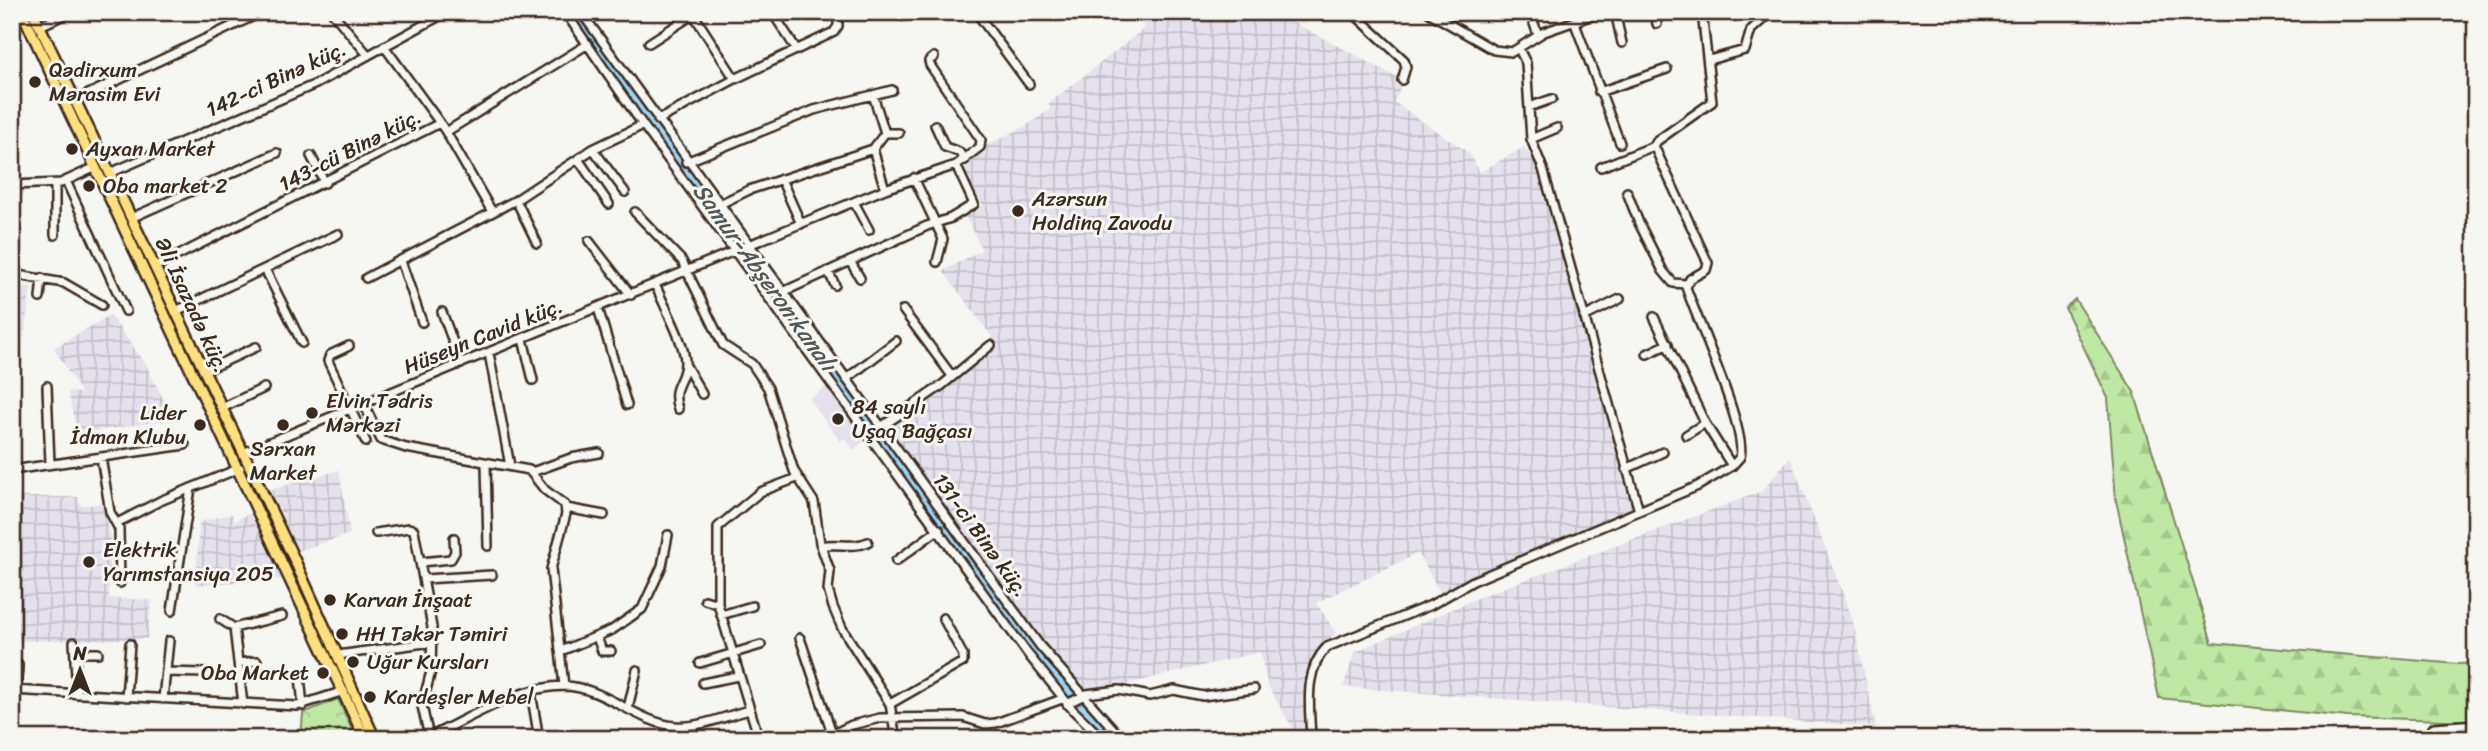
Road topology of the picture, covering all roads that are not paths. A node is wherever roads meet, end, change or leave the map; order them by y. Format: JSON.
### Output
{"nodes":[{"id":1,"x":22,"y":12,"type":"edge"},
{"id":2,"x":33,"y":12,"type":"edge"},
{"id":3,"x":70,"y":12,"type":"edge"},
{"id":4,"x":262,"y":12,"type":"edge"},
{"id":5,"x":332,"y":12,"type":"edge"},
{"id":6,"x":447,"y":12,"type":"edge"},
{"id":7,"x":565,"y":12,"type":"edge"},
{"id":8,"x":581,"y":12,"type":"edge"},
{"id":9,"x":772,"y":12,"type":"edge"},
{"id":10,"x":838,"y":12,"type":"edge"},
{"id":11,"x":976,"y":12,"type":"edge"},
{"id":12,"x":1352,"y":12,"type":"edge"},
{"id":13,"x":1428,"y":12,"type":"edge"},
{"id":14,"x":1530,"y":12,"type":"edge"},
{"id":15,"x":1601,"y":12,"type":"edge"},
{"id":16,"x":1615,"y":12,"type":"edge"},
{"id":17,"x":1654,"y":12,"type":"edge"},
{"id":18,"x":1702,"y":12,"type":"edge"},
{"id":19,"x":1771,"y":12,"type":"edge"},
{"id":20,"x":693,"y":13,"type":"edge"},
{"id":21,"x":1574,"y":21,"type":"junction"},
{"id":22,"x":1657,"y":24,"type":"dead end"},
{"id":23,"x":40,"y":26,"type":"junction"},
{"id":24,"x":1538,"y":35,"type":"junction"},
{"id":25,"x":649,"y":43,"type":"dead end"},
{"id":26,"x":1622,"y":43,"type":"dead end"},
{"id":27,"x":588,"y":44,"type":"junction"},
{"id":28,"x":384,"y":46,"type":"junction"},
{"id":29,"x":1519,"y":49,"type":"junction"},
{"id":30,"x":797,"y":50,"type":"junction"},
{"id":31,"x":368,"y":55,"type":"junction"},
{"id":32,"x":934,"y":57,"type":"dead end"},
{"id":33,"x":1709,"y":60,"type":"junction"},
{"id":34,"x":1667,"y":69,"type":"dead end"},
{"id":35,"x":735,"y":79,"type":"junction"},
{"id":36,"x":1402,"y":80,"type":"dead end"},
{"id":37,"x":1029,"y":84,"type":"dead end"},
{"id":38,"x":892,"y":90,"type":"dead end"},
{"id":39,"x":1599,"y":92,"type":"junction"},
{"id":40,"x":873,"y":96,"type":"junction"},
{"id":41,"x":1552,"y":99,"type":"dead end"},
{"id":42,"x":76,"y":100,"type":"junction"},
{"id":43,"x":1529,"y":107,"type":"junction"},
{"id":44,"x":658,"y":120,"type":"junction"},
{"id":45,"x":440,"y":123,"type":"junction"},
{"id":46,"x":643,"y":125,"type":"junction"},
{"id":47,"x":935,"y":125,"type":"dead end"},
{"id":48,"x":1557,"y":128,"type":"dead end"},
{"id":49,"x":446,"y":132,"type":"junction"},
{"id":50,"x":885,"y":133,"type":"junction"},
{"id":51,"x":898,"y":133,"type":"dead end"},
{"id":52,"x":1531,"y":139,"type":"junction"},
{"id":53,"x":1620,"y":143,"type":"dead end"},
{"id":54,"x":1654,"y":146,"type":"junction"},
{"id":55,"x":593,"y":149,"type":"junction"},
{"id":56,"x":873,"y":149,"type":"junction"},
{"id":57,"x":277,"y":153,"type":"dead end"},
{"id":58,"x":311,"y":156,"type":"dead end"},
{"id":59,"x":578,"y":159,"type":"junction"},
{"id":60,"x":965,"y":160,"type":"junction"},
{"id":61,"x":687,"y":162,"type":"junction"},
{"id":62,"x":101,"y":165,"type":"junction"},
{"id":63,"x":956,"y":165,"type":"junction"},
{"id":64,"x":1601,"y":167,"type":"dead end"},
{"id":65,"x":106,"y":175,"type":"junction"},
{"id":66,"x":914,"y":178,"type":"junction"},
{"id":67,"x":781,"y":179,"type":"junction"},
{"id":68,"x":66,"y":181,"type":"junction"},
{"id":69,"x":324,"y":183,"type":"junction"},
{"id":70,"x":55,"y":184,"type":"junction"},
{"id":71,"x":12,"y":185,"type":"edge"},
{"id":72,"x":885,"y":190,"type":"junction"},
{"id":73,"x":625,"y":192,"type":"dead end"},
{"id":74,"x":1627,"y":192,"type":"dead end"},
{"id":75,"x":516,"y":200,"type":"junction"},
{"id":76,"x":854,"y":202,"type":"junction"},
{"id":77,"x":609,"y":204,"type":"dead end"},
{"id":78,"x":718,"y":205,"type":"junction"},
{"id":79,"x":492,"y":210,"type":"junction"},
{"id":80,"x":635,"y":212,"type":"dead end"},
{"id":81,"x":131,"y":218,"type":"junction"},
{"id":82,"x":936,"y":223,"type":"junction"},
{"id":83,"x":801,"y":224,"type":"junction"},
{"id":84,"x":869,"y":230,"type":"dead end"},
{"id":85,"x":338,"y":234,"type":"dead end"},
{"id":86,"x":55,"y":235,"type":"dead end"},
{"id":87,"x":589,"y":241,"type":"dead end"},
{"id":88,"x":537,"y":243,"type":"dead end"},
{"id":89,"x":749,"y":246,"type":"junction"},
{"id":90,"x":736,"y":251,"type":"junction"},
{"id":91,"x":401,"y":261,"type":"junction"},
{"id":92,"x":850,"y":261,"type":"junction"},
{"id":93,"x":937,"y":262,"type":"dead end"},
{"id":94,"x":155,"y":267,"type":"junction"},
{"id":95,"x":265,"y":270,"type":"junction"},
{"id":96,"x":828,"y":271,"type":"junction"},
{"id":97,"x":687,"y":272,"type":"junction"},
{"id":98,"x":12,"y":274,"type":"edge"},
{"id":99,"x":42,"y":278,"type":"junction"},
{"id":100,"x":366,"y":278,"type":"dead end"},
{"id":101,"x":860,"y":278,"type":"dead end"},
{"id":102,"x":1686,"y":284,"type":"junction"},
{"id":103,"x":655,"y":285,"type":"junction"},
{"id":104,"x":835,"y":285,"type":"dead end"},
{"id":105,"x":783,"y":292,"type":"junction"},
{"id":106,"x":631,"y":295,"type":"junction"},
{"id":107,"x":40,"y":298,"type":"dead end"},
{"id":108,"x":1620,"y":299,"type":"dead end"},
{"id":109,"x":102,"y":305,"type":"dead end"},
{"id":110,"x":598,"y":308,"type":"junction"},
{"id":111,"x":903,"y":310,"type":"dead end"},
{"id":112,"x":126,"y":311,"type":"dead end"},
{"id":113,"x":176,"y":311,"type":"junction"},
{"id":114,"x":443,"y":312,"type":"dead end"},
{"id":115,"x":1584,"y":317,"type":"junction"},
{"id":116,"x":1654,"y":317,"type":"dead end"},
{"id":117,"x":422,"y":323,"type":"dead end"},
{"id":118,"x":523,"y":339,"type":"junction"},
{"id":119,"x":896,"y":341,"type":"dead end"},
{"id":120,"x":302,"y":343,"type":"dead end"},
{"id":121,"x":1668,"y":344,"type":"junction"},
{"id":122,"x":991,"y":345,"type":"dead end"},
{"id":123,"x":349,"y":346,"type":"dead end"},
{"id":124,"x":256,"y":347,"type":"dead end"},
{"id":125,"x":489,"y":353,"type":"junction"},
{"id":126,"x":1647,"y":354,"type":"dead end"},
{"id":127,"x":461,"y":364,"type":"junction"},
{"id":128,"x":685,"y":364,"type":"junction"},
{"id":129,"x":204,"y":371,"type":"junction"},
{"id":130,"x":952,"y":376,"type":"junction"},
{"id":131,"x":846,"y":379,"type":"junction"},
{"id":132,"x":533,"y":380,"type":"dead end"},
{"id":133,"x":47,"y":386,"type":"dead end"},
{"id":134,"x":264,"y":388,"type":"dead end"},
{"id":135,"x":702,"y":394,"type":"dead end"},
{"id":136,"x":364,"y":404,"type":"junction"},
{"id":137,"x":627,"y":405,"type":"dead end"},
{"id":138,"x":222,"y":408,"type":"junction"},
{"id":139,"x":678,"y":409,"type":"dead end"},
{"id":140,"x":351,"y":410,"type":"junction"},
{"id":141,"x":1705,"y":423,"type":"junction"},
{"id":142,"x":881,"y":427,"type":"junction"},
{"id":143,"x":1686,"y":435,"type":"dead end"},
{"id":144,"x":366,"y":442,"type":"dead end"},
{"id":145,"x":185,"y":445,"type":"dead end"},
{"id":146,"x":1663,"y":452,"type":"dead end"},
{"id":147,"x":599,"y":453,"type":"dead end"},
{"id":148,"x":239,"y":455,"type":"junction"},
{"id":149,"x":102,"y":457,"type":"junction"},
{"id":150,"x":486,"y":463,"type":"junction"},
{"id":151,"x":50,"y":464,"type":"junction"},
{"id":152,"x":244,"y":466,"type":"junction"},
{"id":153,"x":510,"y":467,"type":"junction"},
{"id":154,"x":1732,"y":467,"type":"junction"},
{"id":155,"x":1626,"y":468,"type":"junction"},
{"id":156,"x":12,"y":470,"type":"edge"},
{"id":157,"x":532,"y":472,"type":"junction"},
{"id":158,"x":797,"y":478,"type":"junction"},
{"id":159,"x":191,"y":488,"type":"junction"},
{"id":160,"x":566,"y":508,"type":"junction"},
{"id":161,"x":1640,"y":512,"type":"junction"},
{"id":162,"x":604,"y":516,"type":"dead end"},
{"id":163,"x":117,"y":523,"type":"junction"},
{"id":164,"x":939,"y":529,"type":"junction"},
{"id":165,"x":376,"y":533,"type":"dead end"},
{"id":166,"x":668,"y":535,"type":"dead end"},
{"id":167,"x":454,"y":538,"type":"dead end"},
{"id":168,"x":869,"y":542,"type":"dead end"},
{"id":169,"x":488,"y":546,"type":"dead end"},
{"id":170,"x":821,"y":546,"type":"junction"},
{"id":171,"x":896,"y":561,"type":"dead end"},
{"id":172,"x":421,"y":562,"type":"junction"},
{"id":173,"x":492,"y":575,"type":"dead end"},
{"id":174,"x":424,"y":579,"type":"junction"},
{"id":175,"x":120,"y":583,"type":"dead end"},
{"id":176,"x":705,"y":600,"type":"dead end"},
{"id":177,"x":718,"y":604,"type":"junction"},
{"id":178,"x":752,"y":606,"type":"dead end"},
{"id":179,"x":172,"y":611,"type":"dead end"},
{"id":180,"x":721,"y":615,"type":"junction"},
{"id":181,"x":282,"y":616,"type":"dead end"},
{"id":182,"x":943,"y":618,"type":"dead end"},
{"id":183,"x":220,"y":619,"type":"dead end"},
{"id":184,"x":234,"y":628,"type":"junction"},
{"id":185,"x":597,"y":637,"type":"junction"},
{"id":186,"x":800,"y":638,"type":"dead end"},
{"id":187,"x":169,"y":641,"type":"dead end"},
{"id":188,"x":74,"y":642,"type":"dead end"},
{"id":189,"x":432,"y":642,"type":"junction"},
{"id":190,"x":130,"y":644,"type":"dead end"},
{"id":191,"x":761,"y":645,"type":"dead end"},
{"id":192,"x":561,"y":651,"type":"junction"},
{"id":193,"x":611,"y":651,"type":"dead end"},
{"id":194,"x":75,"y":653,"type":"junction"},
{"id":195,"x":97,"y":653,"type":"dead end"},
{"id":196,"x":732,"y":654,"type":"junction"},
{"id":197,"x":338,"y":655,"type":"junction"},
{"id":198,"x":257,"y":661,"type":"dead end"},
{"id":199,"x":12,"y":662,"type":"edge"},
{"id":200,"x":239,"y":663,"type":"junction"},
{"id":201,"x":700,"y":663,"type":"dead end"},
{"id":202,"x":637,"y":670,"type":"dead end"},
{"id":203,"x":166,"y":672,"type":"junction"},
{"id":204,"x":204,"y":673,"type":"dead end"},
{"id":205,"x":300,"y":676,"type":"dead end"},
{"id":206,"x":738,"y":676,"type":"junction"},
{"id":207,"x":703,"y":683,"type":"dead end"},
{"id":208,"x":564,"y":686,"type":"junction"},
{"id":209,"x":349,"y":689,"type":"junction"},
{"id":210,"x":1254,"y":689,"type":"dead end"},
{"id":211,"x":15,"y":690,"type":"edge"},
{"id":212,"x":531,"y":692,"type":"junction"},
{"id":213,"x":77,"y":694,"type":"junction"},
{"id":214,"x":1083,"y":695,"type":"junction"},
{"id":215,"x":126,"y":697,"type":"junction"},
{"id":216,"x":163,"y":699,"type":"junction"},
{"id":217,"x":1065,"y":701,"type":"junction"},
{"id":218,"x":243,"y":704,"type":"junction"},
{"id":219,"x":890,"y":704,"type":"junction"},
{"id":220,"x":303,"y":706,"type":"junction"},
{"id":221,"x":628,"y":708,"type":"junction"},
{"id":222,"x":749,"y":710,"type":"junction"},
{"id":223,"x":892,"y":718,"type":"junction"},
{"id":224,"x":2476,"y":724,"type":"edge"},
{"id":225,"x":1116,"y":732,"type":"dead end"},
{"id":226,"x":832,"y":733,"type":"junction"},
{"id":227,"x":427,"y":738,"type":"edge"},
{"id":228,"x":365,"y":739,"type":"edge"},
{"id":229,"x":375,"y":739,"type":"edge"},
{"id":230,"x":539,"y":739,"type":"edge"},
{"id":231,"x":759,"y":739,"type":"edge"},
{"id":232,"x":823,"y":739,"type":"edge"},
{"id":233,"x":896,"y":739,"type":"edge"},
{"id":234,"x":1103,"y":739,"type":"edge"},
{"id":235,"x":1311,"y":739,"type":"edge"},
{"id":236,"x":2430,"y":739,"type":"edge"}],
"edges":[{"from":1,"to":62,"type":"main road"},
{"from":2,"to":23,"type":"main road"},
{"from":3,"to":23,"type":"street"},
{"from":4,"to":42,"type":"street"},
{"from":5,"to":31,"type":"street"},
{"from":6,"to":28,"type":"street","name":"142-ci Binə küç."},
{"from":7,"to":27,"type":"street"},
{"from":8,"to":44,"type":"street","name":"131-ci Binə küç."},
{"from":9,"to":30,"type":"street"},
{"from":10,"to":30,"type":"street"},
{"from":11,"to":37,"type":"street"},
{"from":12,"to":36,"type":"street"},
{"from":13,"to":29,"type":"street"},
{"from":14,"to":24,"type":"street"},
{"from":15,"to":21,"type":"street"},
{"from":16,"to":26,"type":"street"},
{"from":17,"to":22,"type":"street"},
{"from":18,"to":33,"type":"street"},
{"from":19,"to":33,"type":"street"},
{"from":20,"to":25,"type":"street"},
{"from":20,"to":35,"type":"street"},
{"from":21,"to":24,"type":"street"},
{"from":21,"to":39,"type":"street"},
{"from":23,"to":42,"type":"main road"},
{"from":24,"to":29,"type":"street"},
{"from":27,"to":46,"type":"street"},
{"from":27,"to":49,"type":"street","name":"143-cü Binə küç."},
{"from":28,"to":31,"type":"street","name":"142-ci Binə küç."},
{"from":28,"to":45,"type":"street"},
{"from":29,"to":43,"type":"street"},
{"from":30,"to":35,"type":"street"},
{"from":31,"to":65,"type":"street","name":"142-ci Binə küç."},
{"from":32,"to":60,"type":"street"},
{"from":33,"to":54,"type":"street"},
{"from":34,"to":39,"type":"street"},
{"from":35,"to":44,"type":"street"},
{"from":38,"to":40,"type":"street"},
{"from":39,"to":53,"type":"street"},
{"from":40,"to":50,"type":"street"},
{"from":40,"to":61,"type":"street"},
{"from":41,"to":43,"type":"street"},
{"from":42,"to":62,"type":"main road"},
{"from":43,"to":52,"type":"street"},
{"from":44,"to":61,"type":"street","name":"131-ci Binə küç."},
{"from":45,"to":49,"type":"street","name":"143-cü Binə küç."},
{"from":45,"to":69,"type":"street","name":"143-cü Binə küç."},
{"from":46,"to":55,"type":"street"},
{"from":46,"to":90,"type":"street"},
{"from":47,"to":60,"type":"street"},
{"from":48,"to":52,"type":"street"},
{"from":49,"to":79,"type":"street"},
{"from":50,"to":51,"type":"street"},
{"from":50,"to":56,"type":"street"},
{"from":52,"to":115,"type":"street"},
{"from":54,"to":64,"type":"street"},
{"from":54,"to":102,"type":"street"},
{"from":55,"to":59,"type":"street"},
{"from":55,"to":73,"type":"street"},
{"from":56,"to":67,"type":"street"},
{"from":56,"to":72,"type":"street"},
{"from":57,"to":81,"type":"street"},
{"from":58,"to":69,"type":"street"},
{"from":59,"to":75,"type":"street"},
{"from":59,"to":77,"type":"street"},
{"from":60,"to":63,"type":"street"},
{"from":61,"to":78,"type":"street","name":"131-ci Binə küç."},
{"from":62,"to":65,"type":"main road"},
{"from":62,"to":68,"type":"street"},
{"from":63,"to":66,"type":"street"},
{"from":63,"to":82,"type":"street"},
{"from":65,"to":81,"type":"main road","name":"Əli İsazadə küç."},
{"from":65,"to":148,"type":"main road","name":"Əli İsazadə küç."},
{"from":66,"to":72,"type":"street"},
{"from":66,"to":82,"type":"street"},
{"from":67,"to":78,"type":"street"},
{"from":67,"to":83,"type":"street"},
{"from":68,"to":70,"type":"street"},
{"from":68,"to":112,"type":"street"},
{"from":69,"to":94,"type":"street","name":"143-cü Binə küç."},
{"from":70,"to":71,"type":"street"},
{"from":70,"to":86,"type":"street"},
{"from":72,"to":76,"type":"street"},
{"from":74,"to":102,"type":"street"},
{"from":75,"to":79,"type":"street"},
{"from":75,"to":88,"type":"street"},
{"from":76,"to":83,"type":"street"},
{"from":76,"to":84,"type":"street"},
{"from":78,"to":89,"type":"street","name":"131-ci Binə küç."},
{"from":79,"to":91,"type":"street"},
{"from":80,"to":97,"type":"street"},
{"from":81,"to":94,"type":"main road","name":"Əli İsazadə küç."},
{"from":82,"to":92,"type":"street"},
{"from":82,"to":93,"type":"street"},
{"from":83,"to":89,"type":"street"},
{"from":85,"to":95,"type":"street"},
{"from":87,"to":106,"type":"street"},
{"from":89,"to":90,"type":"street","name":"Hüseyn Cavid küç."},
{"from":89,"to":105,"type":"street","name":"131-ci Binə küç."},
{"from":90,"to":97,"type":"street","name":"Hüseyn Cavid küç."},
{"from":90,"to":164,"type":"street"},
{"from":91,"to":100,"type":"street"},
{"from":91,"to":117,"type":"street"},
{"from":92,"to":96,"type":"street"},
{"from":92,"to":101,"type":"street"},
{"from":94,"to":113,"type":"main road","name":"Əli İsazadə küç."},
{"from":95,"to":113,"type":"street"},
{"from":95,"to":120,"type":"street"},
{"from":96,"to":104,"type":"street"},
{"from":96,"to":105,"type":"street"},
{"from":97,"to":103,"type":"street","name":"Hüseyn Cavid küç."},
{"from":97,"to":158,"type":"street"},
{"from":98,"to":99,"type":"street"},
{"from":99,"to":107,"type":"street"},
{"from":99,"to":109,"type":"street"},
{"from":102,"to":154,"type":"street"},
{"from":103,"to":106,"type":"street","name":"Hüseyn Cavid küç."},
{"from":103,"to":128,"type":"street"},
{"from":105,"to":131,"type":"street","name":"131-ci Binə küç."},
{"from":106,"to":110,"type":"street","name":"Hüseyn Cavid küç."},
{"from":108,"to":115,"type":"street"},
{"from":110,"to":118,"type":"street","name":"Hüseyn Cavid küç."},
{"from":110,"to":137,"type":"street"},
{"from":111,"to":130,"type":"street"},
{"from":113,"to":129,"type":"main road","name":"Əli İsazadə küç."},
{"from":114,"to":127,"type":"street"},
{"from":115,"to":155,"type":"street"},
{"from":116,"to":121,"type":"street"},
{"from":118,"to":125,"type":"street","name":"Hüseyn Cavid küç."},
{"from":118,"to":132,"type":"street"},
{"from":119,"to":131,"type":"street"},
{"from":121,"to":126,"type":"street"},
{"from":121,"to":141,"type":"street"},
{"from":122,"to":130,"type":"street"},
{"from":123,"to":140,"type":"street"},
{"from":124,"to":129,"type":"street"},
{"from":125,"to":127,"type":"street","name":"Hüseyn Cavid küç."},
{"from":125,"to":153,"type":"street"},
{"from":127,"to":136,"type":"street","name":"Hüseyn Cavid küç."},
{"from":128,"to":135,"type":"street"},
{"from":128,"to":139,"type":"street"},
{"from":129,"to":138,"type":"main road","name":"Əli İsazadə küç."},
{"from":130,"to":142,"type":"street"},
{"from":131,"to":142,"type":"street","name":"131-ci Binə küç."},
{"from":133,"to":151,"type":"street"},
{"from":134,"to":138,"type":"street"},
{"from":136,"to":140,"type":"street","name":"Hüseyn Cavid küç."},
{"from":136,"to":150,"type":"street"},
{"from":138,"to":148,"type":"main road","name":"Əli İsazadə küç."},
{"from":140,"to":144,"type":"street"},
{"from":140,"to":148,"type":"street","name":"Hüseyn Cavid küç."},
{"from":141,"to":143,"type":"street"},
{"from":141,"to":154,"type":"street"},
{"from":142,"to":214,"type":"street","name":"131-ci Binə küç."},
{"from":145,"to":149,"type":"street"},
{"from":146,"to":155,"type":"street"},
{"from":147,"to":157,"type":"street"},
{"from":148,"to":152,"type":"main road"},
{"from":149,"to":151,"type":"street"},
{"from":149,"to":163,"type":"street"},
{"from":150,"to":153,"type":"street"},
{"from":150,"to":169,"type":"street"},
{"from":151,"to":156,"type":"street"},
{"from":152,"to":159,"type":"street"},
{"from":152,"to":197,"type":"main road"},
{"from":152,"to":209,"type":"main road"},
{"from":153,"to":157,"type":"street"},
{"from":154,"to":161,"type":"street"},
{"from":155,"to":161,"type":"street"},
{"from":157,"to":160,"type":"street"},
{"from":158,"to":170,"type":"street"},
{"from":158,"to":177,"type":"street"},
{"from":159,"to":163,"type":"street"},
{"from":159,"to":179,"type":"street"},
{"from":160,"to":162,"type":"street"},
{"from":160,"to":192,"type":"street"},
{"from":161,"to":235,"type":"street"},
{"from":163,"to":175,"type":"street"},
{"from":164,"to":171,"type":"street"},
{"from":164,"to":217,"type":"street"},
{"from":165,"to":172,"type":"street"},
{"from":166,"to":185,"type":"street"},
{"from":167,"to":172,"type":"street"},
{"from":168,"to":170,"type":"street"},
{"from":170,"to":219,"type":"street"},
{"from":172,"to":174,"type":"street"},
{"from":173,"to":174,"type":"street"},
{"from":174,"to":189,"type":"street"},
{"from":176,"to":177,"type":"street"},
{"from":177,"to":180,"type":"street"},
{"from":178,"to":180,"type":"street"},
{"from":180,"to":196,"type":"street"},
{"from":181,"to":184,"type":"street"},
{"from":182,"to":219,"type":"street"},
{"from":183,"to":184,"type":"street"},
{"from":184,"to":200,"type":"street"},
{"from":185,"to":192,"type":"street"},
{"from":185,"to":193,"type":"street"},
{"from":186,"to":226,"type":"street"},
{"from":187,"to":203,"type":"street"},
{"from":188,"to":194,"type":"street"},
{"from":189,"to":197,"type":"street"},
{"from":189,"to":227,"type":"street"},
{"from":190,"to":215,"type":"street"},
{"from":191,"to":196,"type":"street"},
{"from":192,"to":208,"type":"street"},
{"from":194,"to":195,"type":"street"},
{"from":194,"to":213,"type":"street"},
{"from":196,"to":201,"type":"street"},
{"from":196,"to":206,"type":"street"},
{"from":197,"to":209,"type":"main road"},
{"from":198,"to":200,"type":"street"},
{"from":199,"to":211,"type":"street"},
{"from":200,"to":218,"type":"street"},
{"from":202,"to":221,"type":"street"},
{"from":203,"to":204,"type":"street"},
{"from":203,"to":216,"type":"street"},
{"from":205,"to":220,"type":"street"},
{"from":206,"to":207,"type":"street"},
{"from":206,"to":222,"type":"street"},
{"from":208,"to":212,"type":"street"},
{"from":208,"to":221,"type":"street"},
{"from":209,"to":220,"type":"street"},
{"from":209,"to":228,"type":"main road"},
{"from":209,"to":229,"type":"main road"},
{"from":210,"to":214,"type":"street"},
{"from":211,"to":213,"type":"street"},
{"from":212,"to":227,"type":"street"},
{"from":212,"to":230,"type":"street"},
{"from":213,"to":215,"type":"street"},
{"from":214,"to":217,"type":"street"},
{"from":214,"to":225,"type":"street","name":"131-ci Binə küç."},
{"from":215,"to":216,"type":"street"},
{"from":216,"to":218,"type":"street"},
{"from":217,"to":223,"type":"street"},
{"from":217,"to":234,"type":"street"},
{"from":218,"to":220,"type":"street"},
{"from":219,"to":223,"type":"street"},
{"from":221,"to":222,"type":"street"},
{"from":222,"to":231,"type":"street"},
{"from":223,"to":226,"type":"street"},
{"from":223,"to":233,"type":"street"},
{"from":224,"to":236,"type":"street"},
{"from":226,"to":232,"type":"street"}]}
